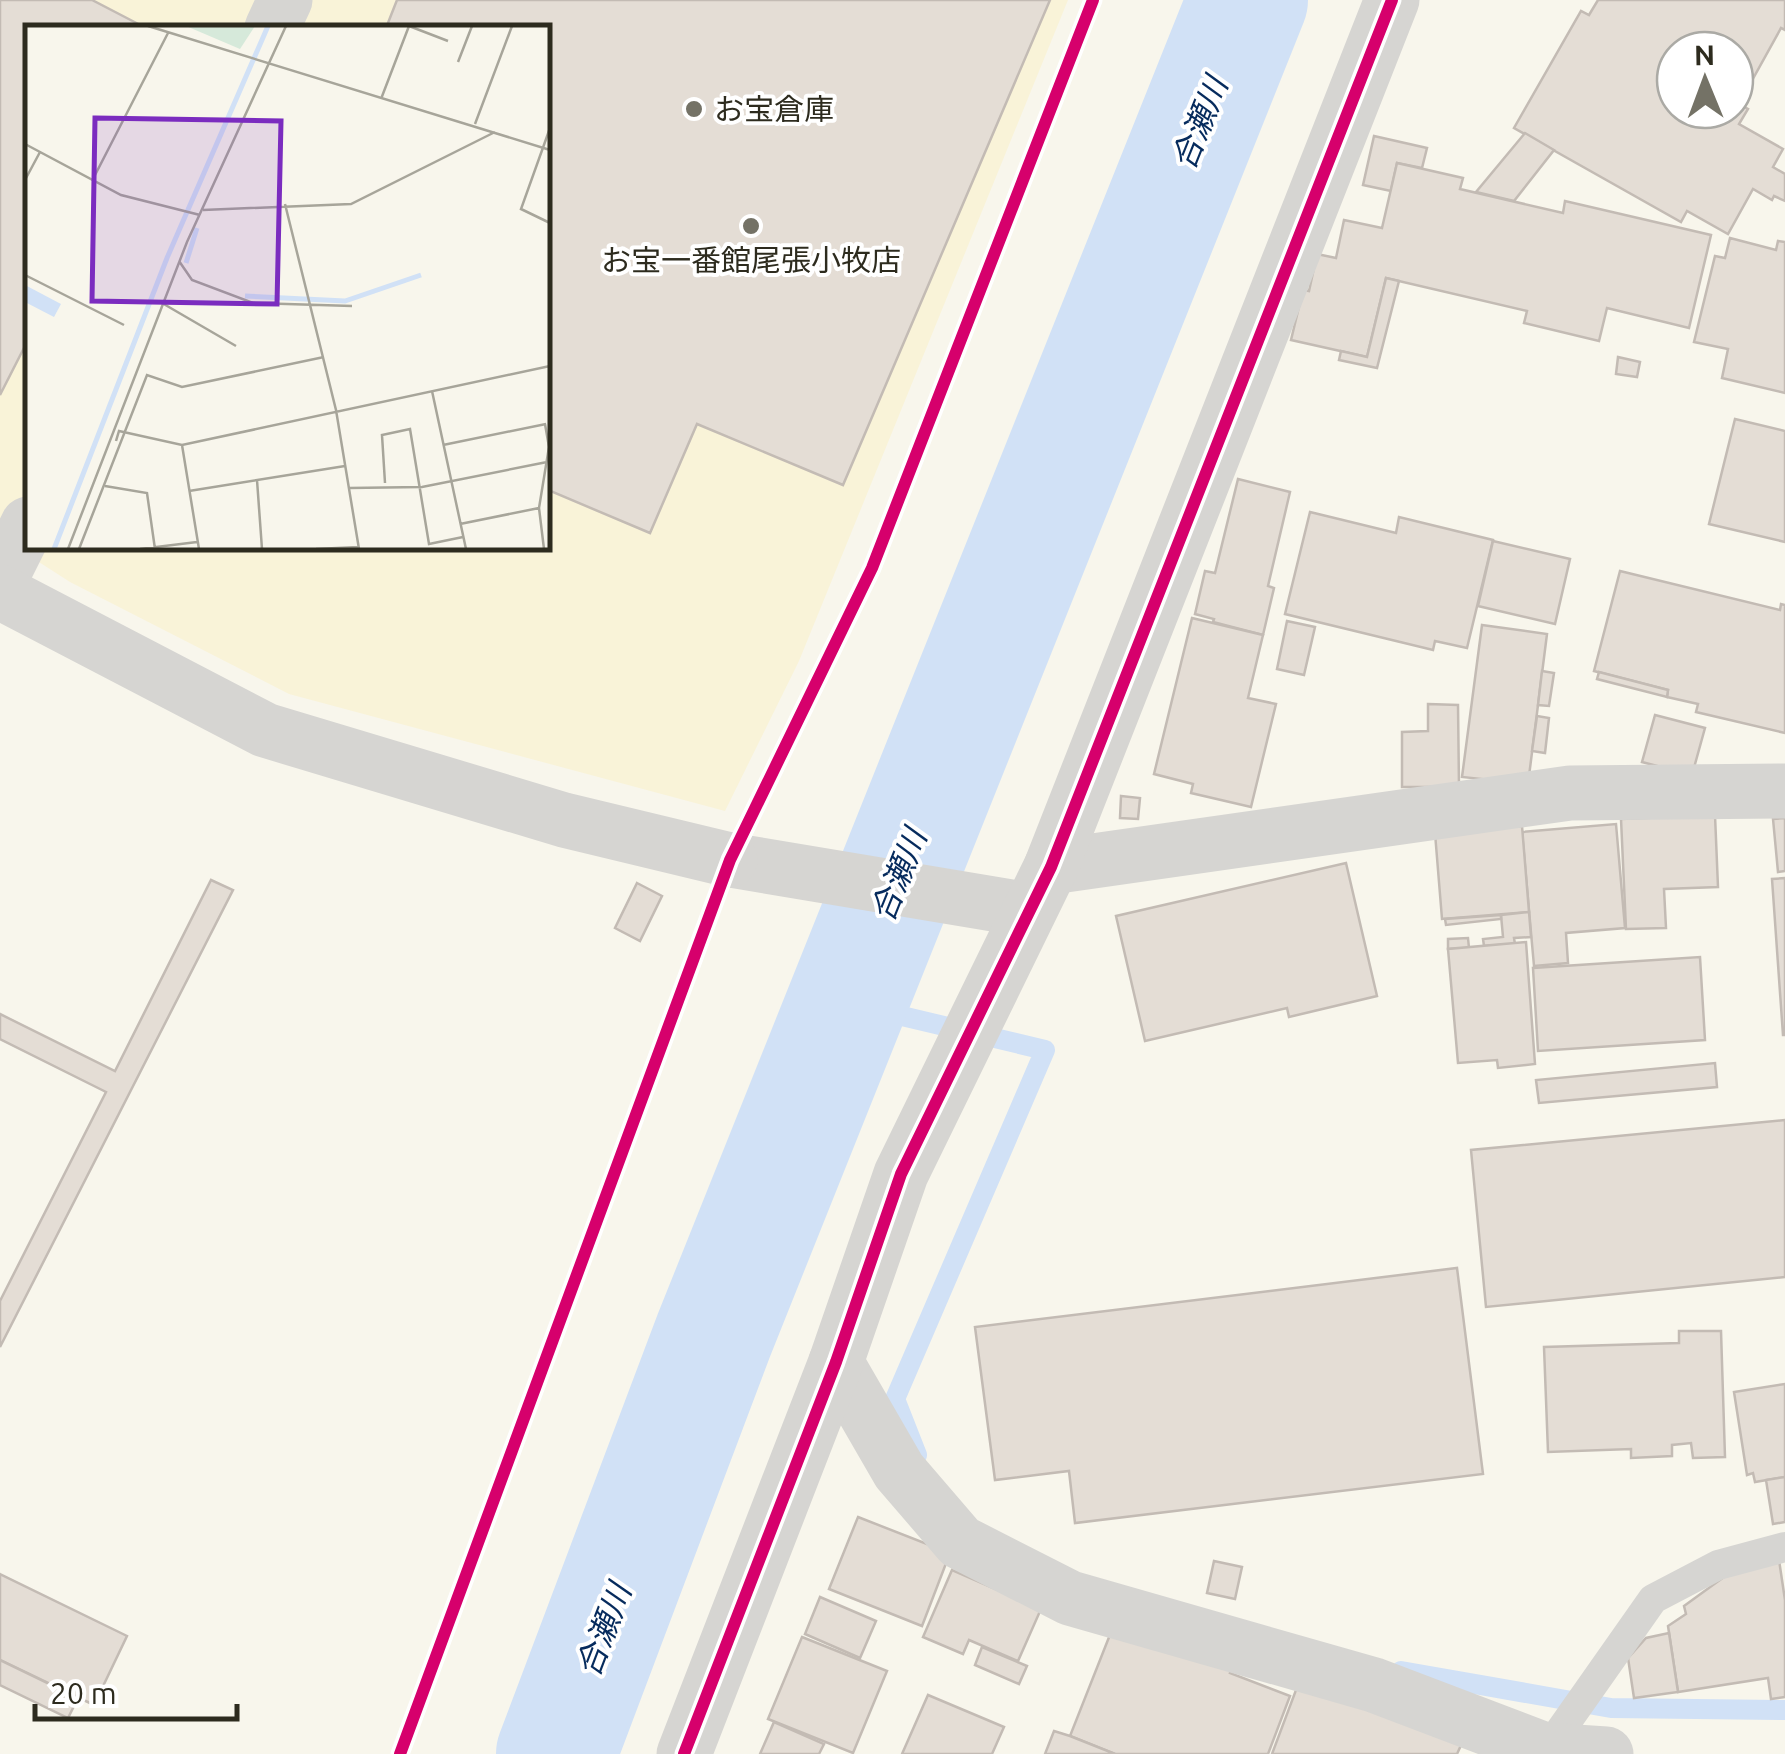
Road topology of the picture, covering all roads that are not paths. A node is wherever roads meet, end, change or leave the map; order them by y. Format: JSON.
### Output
{"nodes":[{"id":1,"x":286,"y":0,"type":"edge"},
{"id":2,"x":1392,"y":0,"type":"edge"},
{"id":3,"x":274,"y":25,"type":"edge"},
{"id":4,"x":25,"y":530,"type":"edge"},
{"id":5,"x":0,"y":580,"type":"edge"},
{"id":6,"x":0,"y":592,"type":"edge"},
{"id":7,"x":1785,"y":791,"type":"edge"},
{"id":8,"x":1030,"y":894,"type":"junction"},
{"id":9,"x":836,"y":1362,"type":"junction"},
{"id":10,"x":1785,"y":1547,"type":"edge"},
{"id":11,"x":1545,"y":1752,"type":"edge"},
{"id":12,"x":684,"y":1754,"type":"edge"},
{"id":13,"x":1606,"y":1754,"type":"edge"}],
"edges":[{"from":1,"to":3,"type":"street"},
{"from":2,"to":8,"type":"street"},
{"from":4,"to":5,"type":"street"},
{"from":6,"to":8,"type":"street"},
{"from":7,"to":8,"type":"street"},
{"from":8,"to":9,"type":"street"},
{"from":9,"to":11,"type":"street"},
{"from":9,"to":12,"type":"street"},
{"from":10,"to":11,"type":"lane"},
{"from":11,"to":13,"type":"street"}]}
